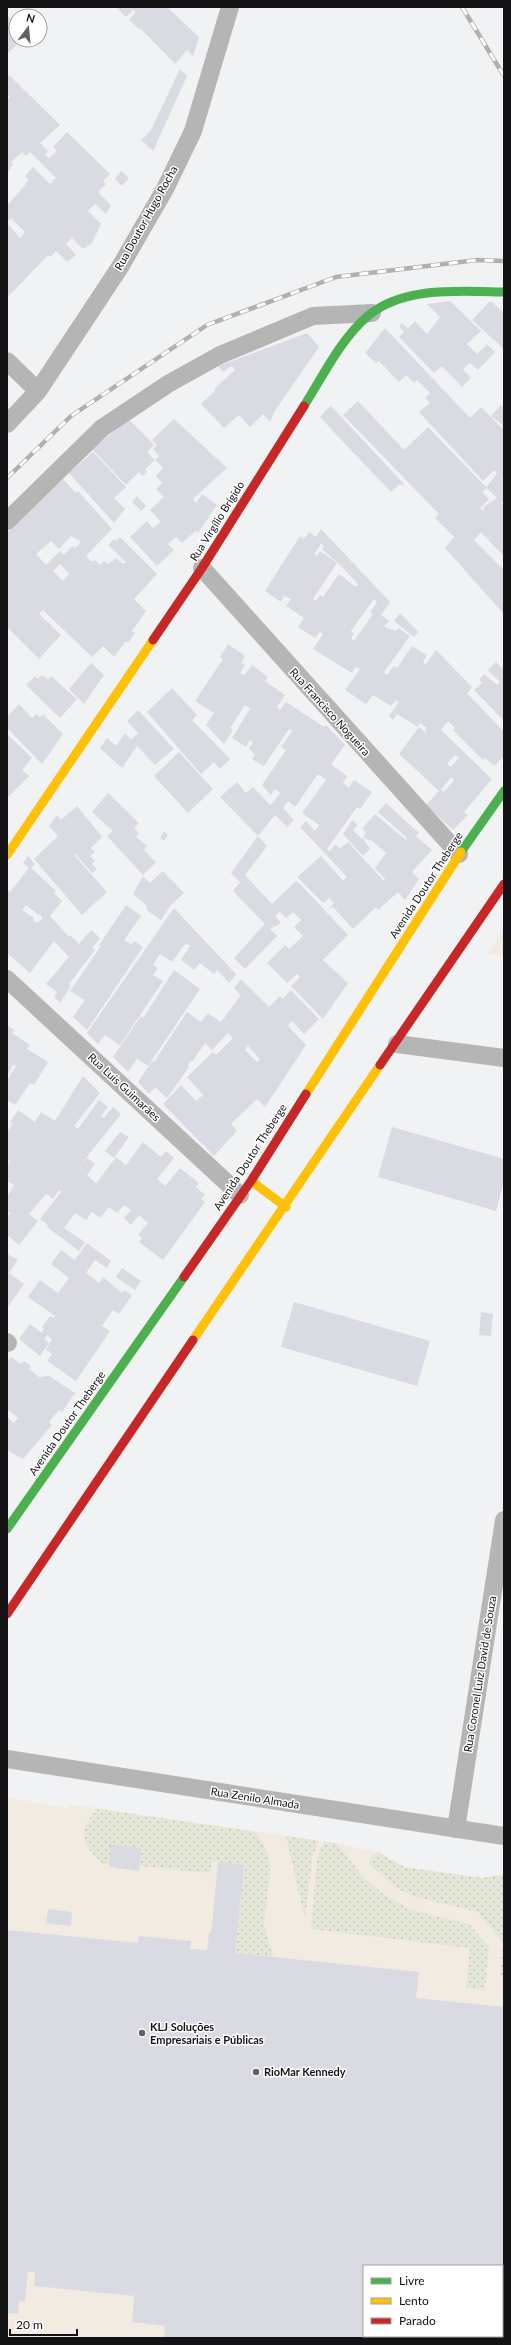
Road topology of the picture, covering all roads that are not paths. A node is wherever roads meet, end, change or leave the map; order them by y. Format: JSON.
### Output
{"nodes":[{"id":1,"x":230,"y":7,"type":"edge"},
{"id":2,"x":504,"y":292,"type":"edge"},
{"id":3,"x":372,"y":313,"type":"junction"},
{"id":4,"x":7,"y":361,"type":"edge"},
{"id":5,"x":38,"y":391,"type":"junction"},
{"id":6,"x":7,"y":424,"type":"edge"},
{"id":7,"x":7,"y":521,"type":"edge"},
{"id":8,"x":202,"y":568,"type":"junction"},
{"id":9,"x":504,"y":791,"type":"edge"},
{"id":10,"x":459,"y":854,"type":"junction"},
{"id":11,"x":7,"y":855,"type":"edge"},
{"id":12,"x":504,"y":884,"type":"edge"},
{"id":13,"x":7,"y":979,"type":"edge"},
{"id":14,"x":397,"y":1044,"type":"junction"},
{"id":15,"x":504,"y":1058,"type":"edge"},
{"id":16,"x":250,"y":1180,"type":"junction"},
{"id":17,"x":240,"y":1195,"type":"junction"},
{"id":18,"x":286,"y":1206,"type":"junction"},
{"id":19,"x":504,"y":1520,"type":"edge"},
{"id":20,"x":7,"y":1529,"type":"edge"},
{"id":21,"x":7,"y":1614,"type":"edge"},
{"id":22,"x":7,"y":1760,"type":"edge"},
{"id":23,"x":456,"y":1829,"type":"junction"},
{"id":24,"x":504,"y":1836,"type":"edge"}],
"edges":[{"from":1,"to":5,"type":"street","name":"Rua Doutor Hugo Rocha"},
{"from":2,"to":3,"type":"main road","name":"Rua Virgílio Brígido"},
{"from":3,"to":7,"type":"street"},
{"from":3,"to":8,"type":"main road","name":"Rua Virgílio Brígido"},
{"from":4,"to":5,"type":"street"},
{"from":5,"to":6,"type":"street","name":"Rua Doutor Hugo Rocha"},
{"from":8,"to":10,"type":"street","name":"Rua Francisco Nogueira"},
{"from":8,"to":11,"type":"main road","name":"Rua Virgílio Brígido"},
{"from":9,"to":10,"type":"main road","name":"Avenida Doutor Theberge"},
{"from":10,"to":16,"type":"main road","name":"Avenida Doutor Theberge"},
{"from":12,"to":14,"type":"main road"},
{"from":13,"to":17,"type":"street","name":"Rua Luís Guimarães"},
{"from":14,"to":15,"type":"street"},
{"from":14,"to":18,"type":"main road"},
{"from":16,"to":17,"type":"main road","name":"Avenida Doutor Theberge"},
{"from":16,"to":18,"type":"main road"},
{"from":17,"to":20,"type":"main road","name":"Avenida Doutor Theberge"},
{"from":18,"to":21,"type":"main road"},
{"from":19,"to":23,"type":"street","name":"Rua Coronel Luiz David de Souza"},
{"from":22,"to":23,"type":"street","name":"Rua Zenilo Almada"},
{"from":23,"to":24,"type":"street","name":"Rua Zenilo Almada"}]}
